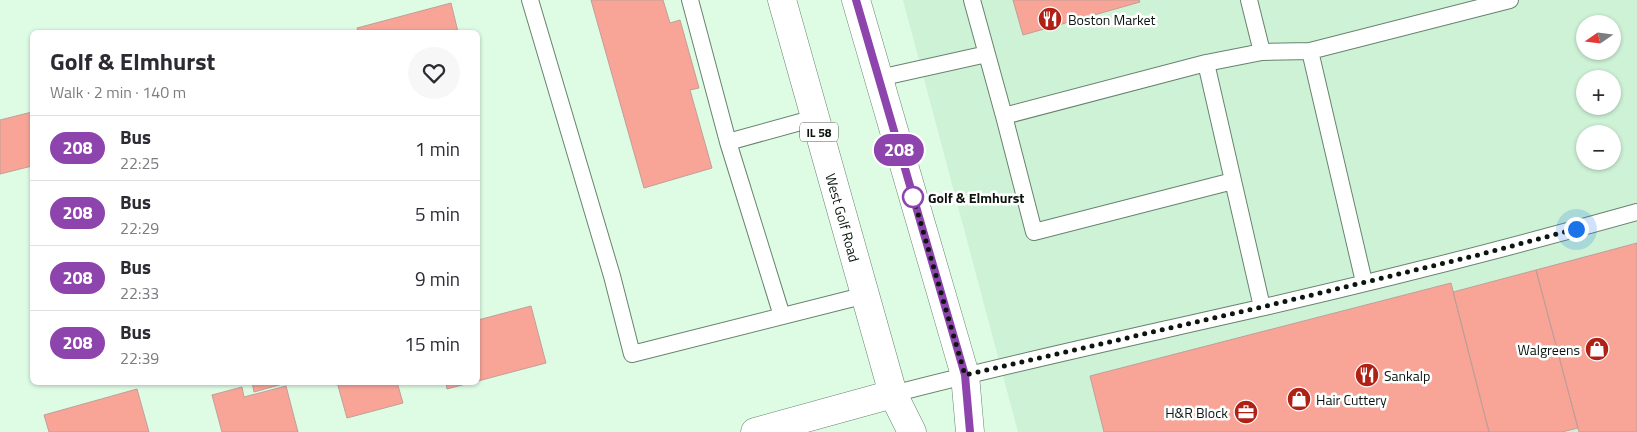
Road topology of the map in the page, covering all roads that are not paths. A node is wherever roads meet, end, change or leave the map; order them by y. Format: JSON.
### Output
{"nodes":[{"id":1,"x":530,"y":0,"type":"edge"},
{"id":2,"x":690,"y":0,"type":"edge"},
{"id":3,"x":782,"y":0,"type":"edge"},
{"id":4,"x":856,"y":0,"type":"edge"},
{"id":5,"x":972,"y":0,"type":"edge"},
{"id":6,"x":1249,"y":0,"type":"edge"},
{"id":7,"x":1510,"y":0,"type":"edge"},
{"id":8,"x":1310,"y":51,"type":"junction"},
{"id":9,"x":1262,"y":52,"type":"junction"},
{"id":10,"x":987,"y":54,"type":"junction"},
{"id":11,"x":1206,"y":63,"type":"junction"},
{"id":12,"x":878,"y":78,"type":"junction"},
{"id":13,"x":1004,"y":116,"type":"junction"},
{"id":14,"x":815,"y":118,"type":"junction"},
{"id":15,"x":728,"y":142,"type":"junction"},
{"id":16,"x":1233,"y":181,"type":"junction"},
{"id":17,"x":1637,"y":212,"type":"edge"},
{"id":18,"x":1364,"y":282,"type":"junction"},
{"id":19,"x":866,"y":295,"type":"junction"},
{"id":20,"x":1262,"y":307,"type":"junction"},
{"id":21,"x":782,"y":316,"type":"junction"},
{"id":22,"x":965,"y":375,"type":"junction"},
{"id":23,"x":893,"y":394,"type":"junction"},
{"id":24,"x":755,"y":432,"type":"edge"},
{"id":25,"x":912,"y":432,"type":"edge"},
{"id":26,"x":970,"y":432,"type":"edge"}],
"edges":[{"from":1,"to":21,"type":"lane"},
{"from":2,"to":15,"type":"lane"},
{"from":3,"to":14,"type":"main road","name":"West Golf Road","number":"IL 58"},
{"from":4,"to":12,"type":"main road"},
{"from":5,"to":10,"type":"lane"},
{"from":6,"to":9,"type":"lane"},
{"from":7,"to":8,"type":"lane"},
{"from":8,"to":9,"type":"lane"},
{"from":8,"to":18,"type":"lane"},
{"from":9,"to":11,"type":"lane"},
{"from":10,"to":12,"type":"lane"},
{"from":10,"to":13,"type":"lane"},
{"from":11,"to":13,"type":"lane"},
{"from":11,"to":16,"type":"lane"},
{"from":12,"to":22,"type":"main road"},
{"from":13,"to":16,"type":"lane"},
{"from":14,"to":15,"type":"lane"},
{"from":14,"to":19,"type":"main road","name":"West Golf Road","number":"IL 58"},
{"from":15,"to":21,"type":"lane"},
{"from":16,"to":20,"type":"lane"},
{"from":17,"to":18,"type":"lane"},
{"from":18,"to":20,"type":"lane"},
{"from":19,"to":21,"type":"lane"},
{"from":19,"to":23,"type":"main road","name":"West Golf Road","number":"IL 58"},
{"from":20,"to":22,"type":"lane"},
{"from":22,"to":23,"type":"lane"},
{"from":22,"to":26,"type":"main road"},
{"from":23,"to":24,"type":"main road"},
{"from":23,"to":25,"type":"main road","name":"West Golf Road","number":"IL 58"}]}
